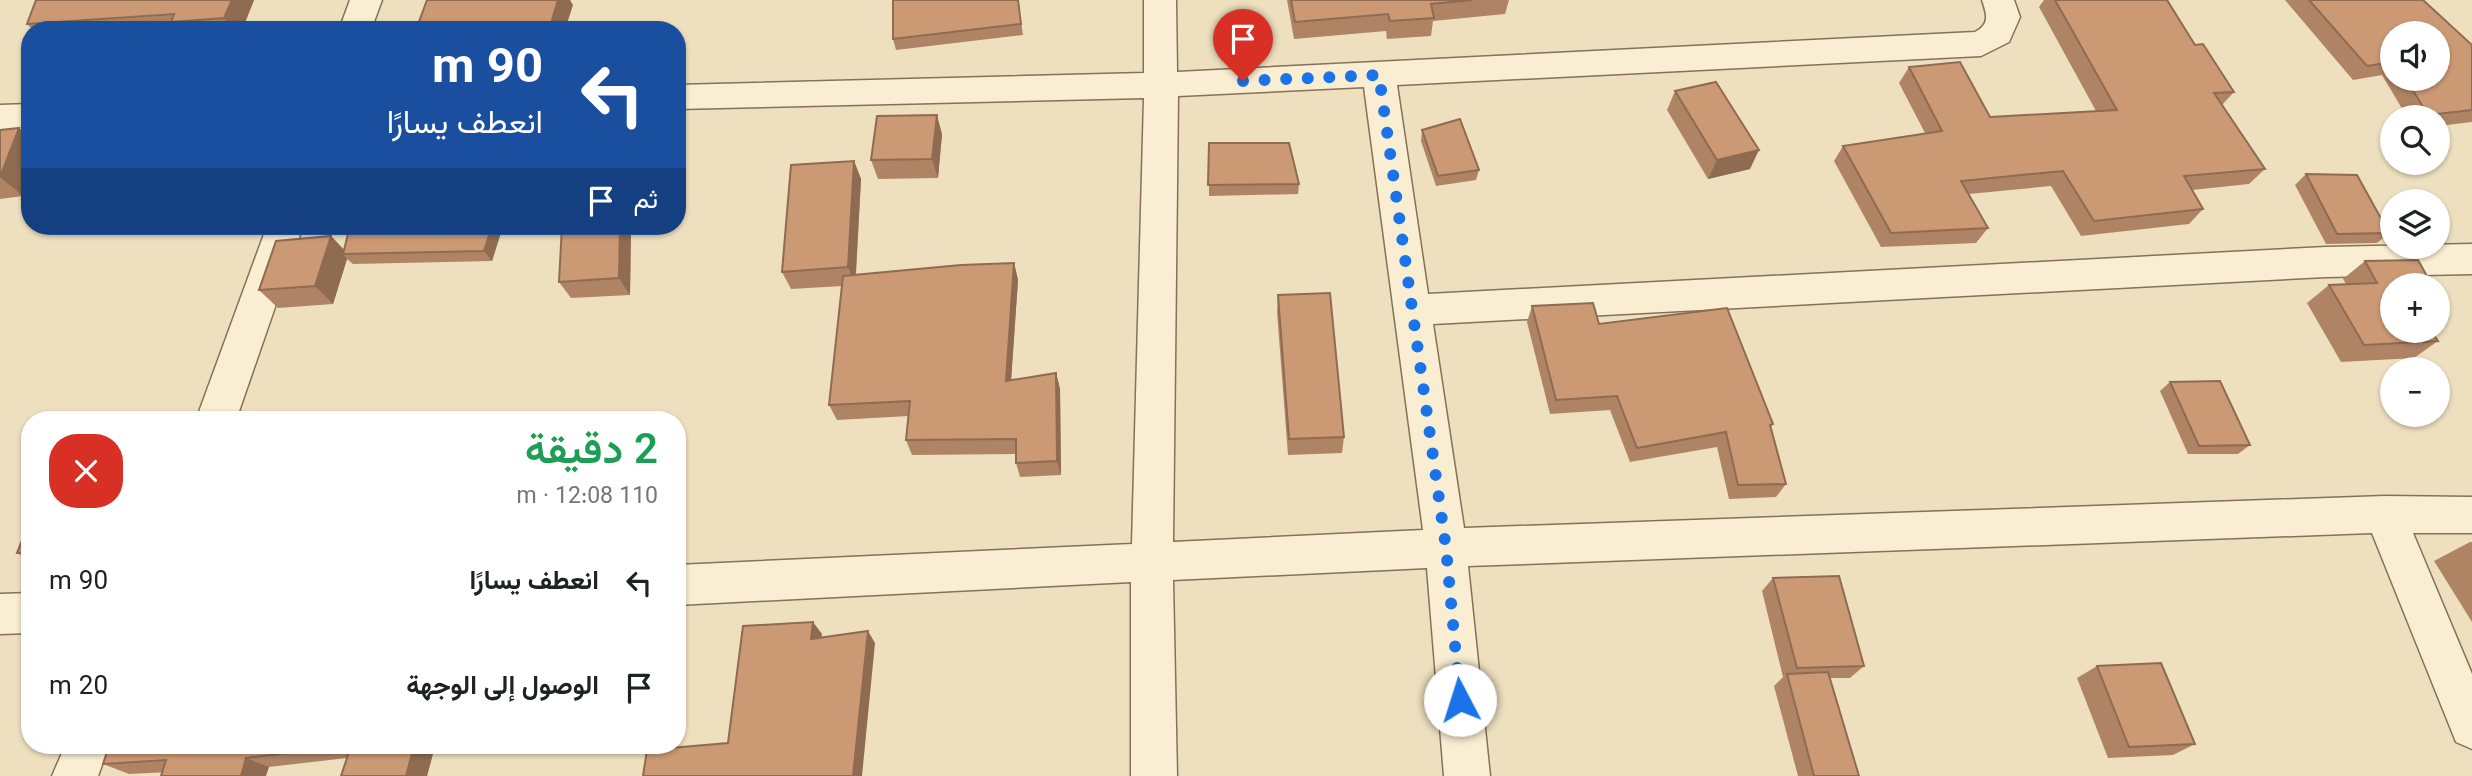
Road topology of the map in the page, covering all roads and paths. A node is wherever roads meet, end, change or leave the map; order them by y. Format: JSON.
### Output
{"nodes":[{"id":1,"x":366,"y":0,"type":"edge"},
{"id":2,"x":1160,"y":0,"type":"edge"},
{"id":3,"x":1998,"y":0,"type":"edge"},
{"id":4,"x":358,"y":21,"type":"edge"},
{"id":5,"x":1379,"y":75,"type":"junction"},
{"id":6,"x":1161,"y":85,"type":"junction"},
{"id":7,"x":686,"y":97,"type":"edge"},
{"id":8,"x":21,"y":117,"type":"edge"},
{"id":9,"x":0,"y":118,"type":"edge"},
{"id":10,"x":282,"y":235,"type":"edge"},
{"id":11,"x":2472,"y":259,"type":"edge"},
{"id":12,"x":1412,"y":310,"type":"junction"},
{"id":13,"x":219,"y":411,"type":"edge"},
{"id":14,"x":2385,"y":514,"type":"junction"},
{"id":15,"x":2472,"y":515,"type":"edge"},
{"id":16,"x":1446,"y":548,"type":"junction"},
{"id":17,"x":1152,"y":562,"type":"junction"},
{"id":18,"x":686,"y":585,"type":"edge"},
{"id":19,"x":21,"y":613,"type":"edge"},
{"id":20,"x":0,"y":614,"type":"edge"},
{"id":21,"x":2472,"y":727,"type":"edge"},
{"id":22,"x":85,"y":754,"type":"edge"},
{"id":23,"x":75,"y":776,"type":"edge"},
{"id":24,"x":1154,"y":776,"type":"edge"},
{"id":25,"x":1467,"y":776,"type":"edge"}],
"edges":[{"from":1,"to":4,"type":"street"},
{"from":2,"to":6,"type":"street"},
{"from":3,"to":5,"type":"street"},
{"from":5,"to":6,"type":"street"},
{"from":5,"to":12,"type":"street"},
{"from":6,"to":7,"type":"street"},
{"from":6,"to":17,"type":"street"},
{"from":8,"to":9,"type":"street"},
{"from":10,"to":13,"type":"street"},
{"from":11,"to":12,"type":"street"},
{"from":12,"to":16,"type":"street"},
{"from":14,"to":15,"type":"street"},
{"from":14,"to":16,"type":"street"},
{"from":14,"to":21,"type":"street"},
{"from":16,"to":17,"type":"street"},
{"from":16,"to":25,"type":"street"},
{"from":17,"to":18,"type":"street"},
{"from":17,"to":24,"type":"street"},
{"from":19,"to":20,"type":"street"},
{"from":22,"to":23,"type":"street"}]}
